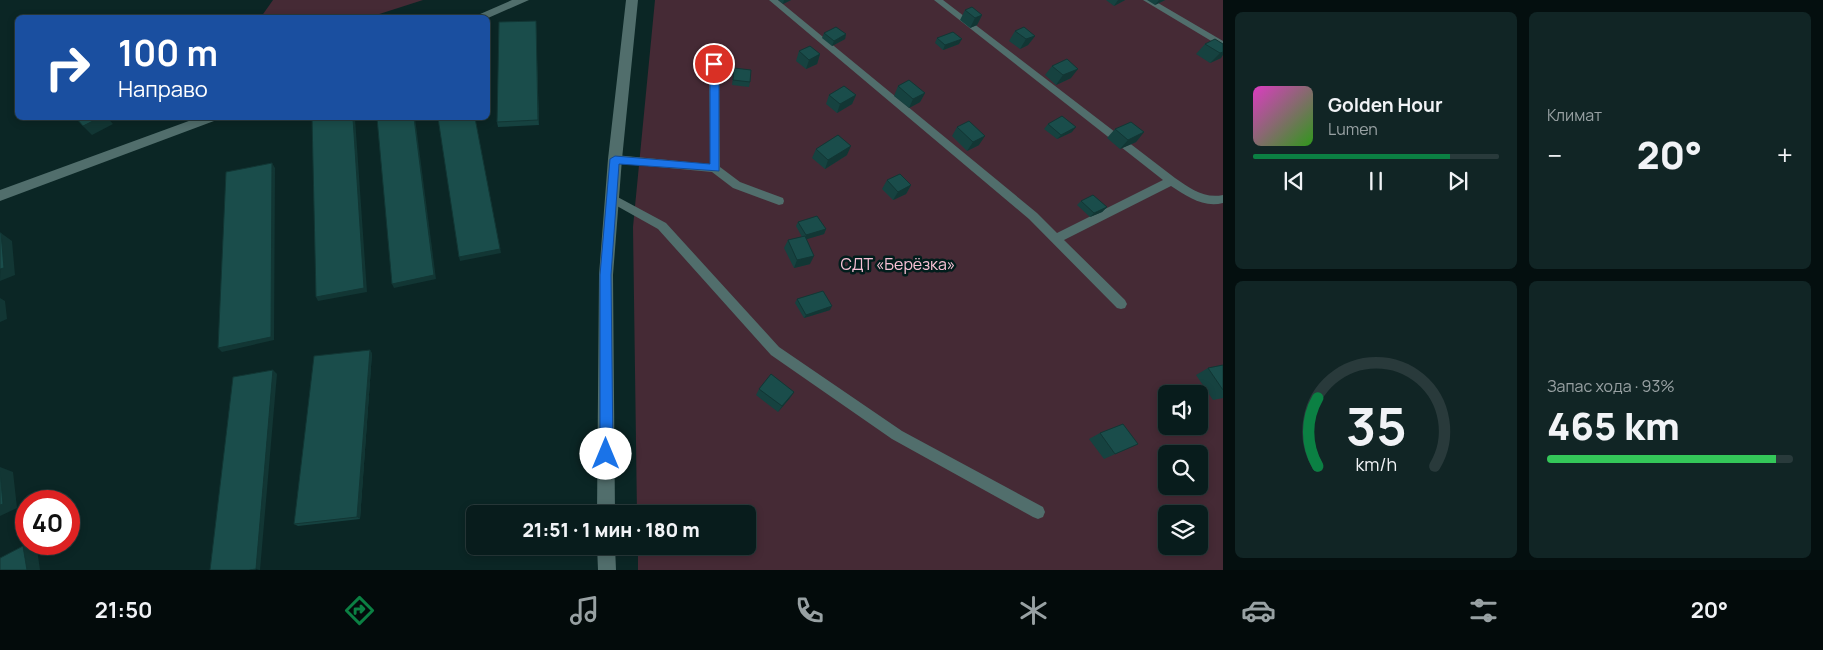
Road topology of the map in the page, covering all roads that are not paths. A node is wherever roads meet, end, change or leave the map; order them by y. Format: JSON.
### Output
{"nodes":[{"id":1,"x":523,"y":0,"type":"edge"},
{"id":2,"x":632,"y":0,"type":"edge"},
{"id":3,"x":773,"y":0,"type":"edge"},
{"id":4,"x":938,"y":0,"type":"edge"},
{"id":5,"x":1147,"y":0,"type":"edge"},
{"id":6,"x":484,"y":15,"type":"edge"},
{"id":7,"x":1223,"y":45,"type":"edge"},
{"id":8,"x":714,"y":64,"type":"dead end"},
{"id":9,"x":204,"y":120,"type":"edge"},
{"id":10,"x":615,"y":159,"type":"junction"},
{"id":11,"x":715,"y":168,"type":"junction"},
{"id":12,"x":1170,"y":181,"type":"junction"},
{"id":13,"x":0,"y":196,"type":"edge"},
{"id":14,"x":612,"y":198,"type":"junction"},
{"id":15,"x":1223,"y":199,"type":"edge"},
{"id":16,"x":780,"y":201,"type":"dead end"},
{"id":17,"x":1057,"y":238,"type":"junction"},
{"id":18,"x":1121,"y":304,"type":"dead end"},
{"id":19,"x":606,"y":505,"type":"edge"},
{"id":20,"x":1038,"y":512,"type":"dead end"},
{"id":21,"x":606,"y":555,"type":"edge"},
{"id":22,"x":607,"y":570,"type":"edge"}],
"edges":[{"from":1,"to":6,"type":"street"},
{"from":2,"to":10,"type":"street"},
{"from":3,"to":17,"type":"lane"},
{"from":4,"to":12,"type":"lane"},
{"from":5,"to":7,"type":"lane"},
{"from":8,"to":11,"type":"lane"},
{"from":9,"to":13,"type":"street"},
{"from":10,"to":11,"type":"lane"},
{"from":10,"to":14,"type":"street"},
{"from":11,"to":16,"type":"lane"},
{"from":12,"to":15,"type":"lane"},
{"from":12,"to":17,"type":"lane"},
{"from":14,"to":19,"type":"street"},
{"from":14,"to":20,"type":"lane"},
{"from":17,"to":18,"type":"lane"},
{"from":21,"to":22,"type":"street"}]}
